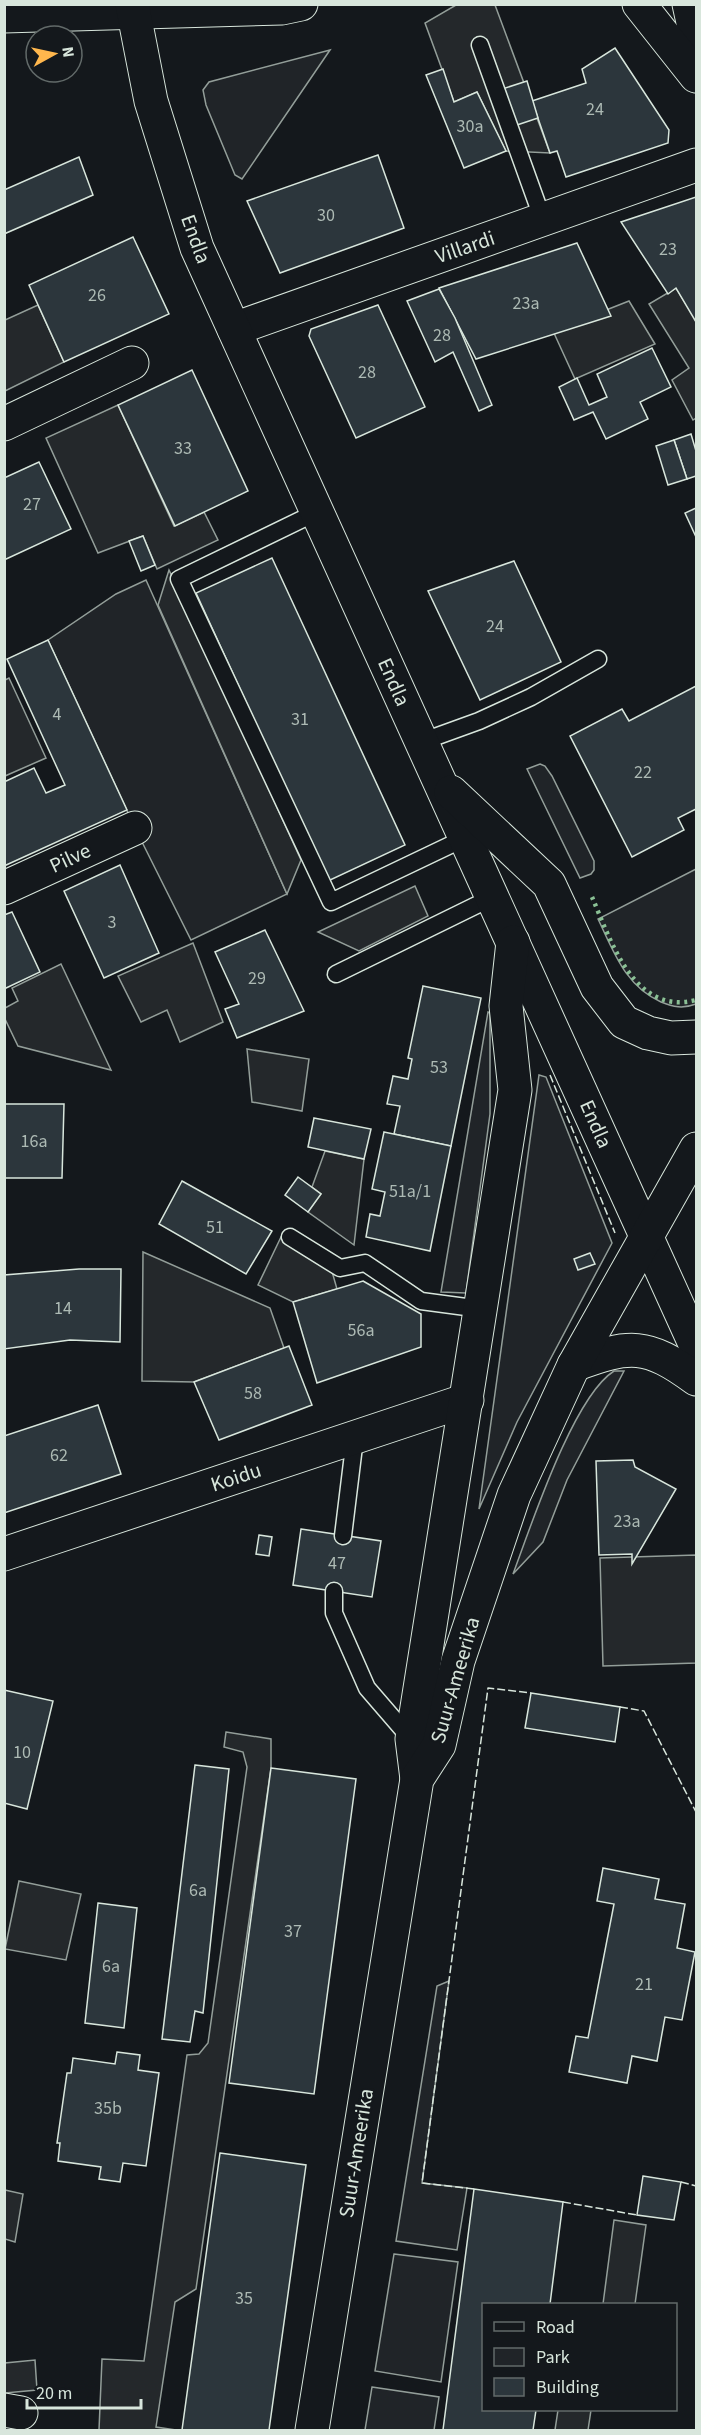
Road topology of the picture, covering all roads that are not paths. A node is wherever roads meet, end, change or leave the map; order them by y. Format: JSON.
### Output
{"nodes":[{"id":1,"x":301,"y":4,"type":"edge"},
{"id":2,"x":639,"y":4,"type":"edge"},
{"id":3,"x":689,"y":4,"type":"edge"},
{"id":4,"x":217,"y":8,"type":"edge"},
{"id":5,"x":132,"y":9,"type":"edge"},
{"id":6,"x":4,"y":16,"type":"edge"},
{"id":7,"x":696,"y":36,"type":"edge"},
{"id":8,"x":480,"y":45,"type":"dead end"},
{"id":9,"x":696,"y":76,"type":"edge"},
{"id":10,"x":696,"y":165,"type":"edge"},
{"id":11,"x":543,"y":220,"type":"junction"},
{"id":12,"x":234,"y":329,"type":"junction"},
{"id":13,"x":132,"y":363,"type":"dead end"},
{"id":14,"x":4,"y":424,"type":"edge"},
{"id":15,"x":317,"y":512,"type":"junction"},
{"id":16,"x":598,"y":659,"type":"dead end"},
{"id":17,"x":421,"y":742,"type":"junction"},
{"id":18,"x":438,"y":780,"type":"junction"},
{"id":19,"x":135,"y":828,"type":"dead end"},
{"id":20,"x":465,"y":838,"type":"junction"},
{"id":21,"x":4,"y":888,"type":"edge"},
{"id":22,"x":493,"y":897,"type":"junction"},
{"id":23,"x":513,"y":942,"type":"junction"},
{"id":24,"x":336,"y":975,"type":"dead end"},
{"id":25,"x":696,"y":1037,"type":"edge"},
{"id":26,"x":696,"y":1149,"type":"edge"},
{"id":27,"x":290,"y":1237,"type":"dead end"},
{"id":28,"x":647,"y":1238,"type":"junction"},
{"id":29,"x":481,"y":1310,"type":"junction"},
{"id":30,"x":690,"y":1313,"type":"edge"},
{"id":31,"x":696,"y":1346,"type":"edge"},
{"id":32,"x":574,"y":1365,"type":"junction"},
{"id":33,"x":696,"y":1379,"type":"edge"},
{"id":34,"x":467,"y":1400,"type":"junction"},
{"id":35,"x":355,"y":1438,"type":"junction"},
{"id":36,"x":343,"y":1536,"type":"dead end"},
{"id":37,"x":4,"y":1554,"type":"edge"},
{"id":38,"x":334,"y":1591,"type":"dead end"},
{"id":39,"x":412,"y":1739,"type":"junction"},
{"id":40,"x":417,"y":1779,"type":"junction"},
{"id":41,"x":312,"y":2430,"type":"edge"}],
"edges":[{"from":1,"to":4,"type":"main road"},
{"from":2,"to":9,"type":"main road"},
{"from":3,"to":7,"type":"main road"},
{"from":4,"to":5,"type":"main road"},
{"from":5,"to":6,"type":"main road"},
{"from":5,"to":12,"type":"main road","name":"Endla"},
{"from":8,"to":11,"type":"lane"},
{"from":10,"to":11,"type":"main road","name":"Villardi"},
{"from":11,"to":12,"type":"main road","name":"Villardi"},
{"from":12,"to":15,"type":"main road","name":"Endla"},
{"from":13,"to":14,"type":"main road"},
{"from":15,"to":17,"type":"main road","name":"Endla"},
{"from":15,"to":20,"type":"lane"},
{"from":16,"to":17,"type":"lane"},
{"from":17,"to":18,"type":"main road","name":"Endla"},
{"from":18,"to":20,"type":"main road","name":"Endla"},
{"from":18,"to":25,"type":"main road"},
{"from":19,"to":21,"type":"main road","name":"Pilve"},
{"from":20,"to":22,"type":"main road","name":"Endla"},
{"from":22,"to":23,"type":"main road","name":"Endla"},
{"from":22,"to":24,"type":"lane"},
{"from":23,"to":28,"type":"main road","name":"Endla"},
{"from":23,"to":29,"type":"main road"},
{"from":26,"to":28,"type":"main road","name":"Suur-Ameerika"},
{"from":27,"to":29,"type":"lane"},
{"from":28,"to":30,"type":"main road","name":"Endla"},
{"from":28,"to":32,"type":"main road","name":"Suur-Ameerika"},
{"from":29,"to":34,"type":"main road"},
{"from":30,"to":31,"type":"main road","name":"Endla"},
{"from":32,"to":33,"type":"main road"},
{"from":32,"to":40,"type":"main road","name":"Suur-Ameerika"},
{"from":34,"to":35,"type":"main road","name":"Koidu"},
{"from":34,"to":39,"type":"main road"},
{"from":35,"to":36,"type":"lane"},
{"from":35,"to":37,"type":"main road","name":"Koidu"},
{"from":38,"to":39,"type":"lane"},
{"from":39,"to":40,"type":"main road"},
{"from":40,"to":41,"type":"main road","name":"Suur-Ameerika"}]}
